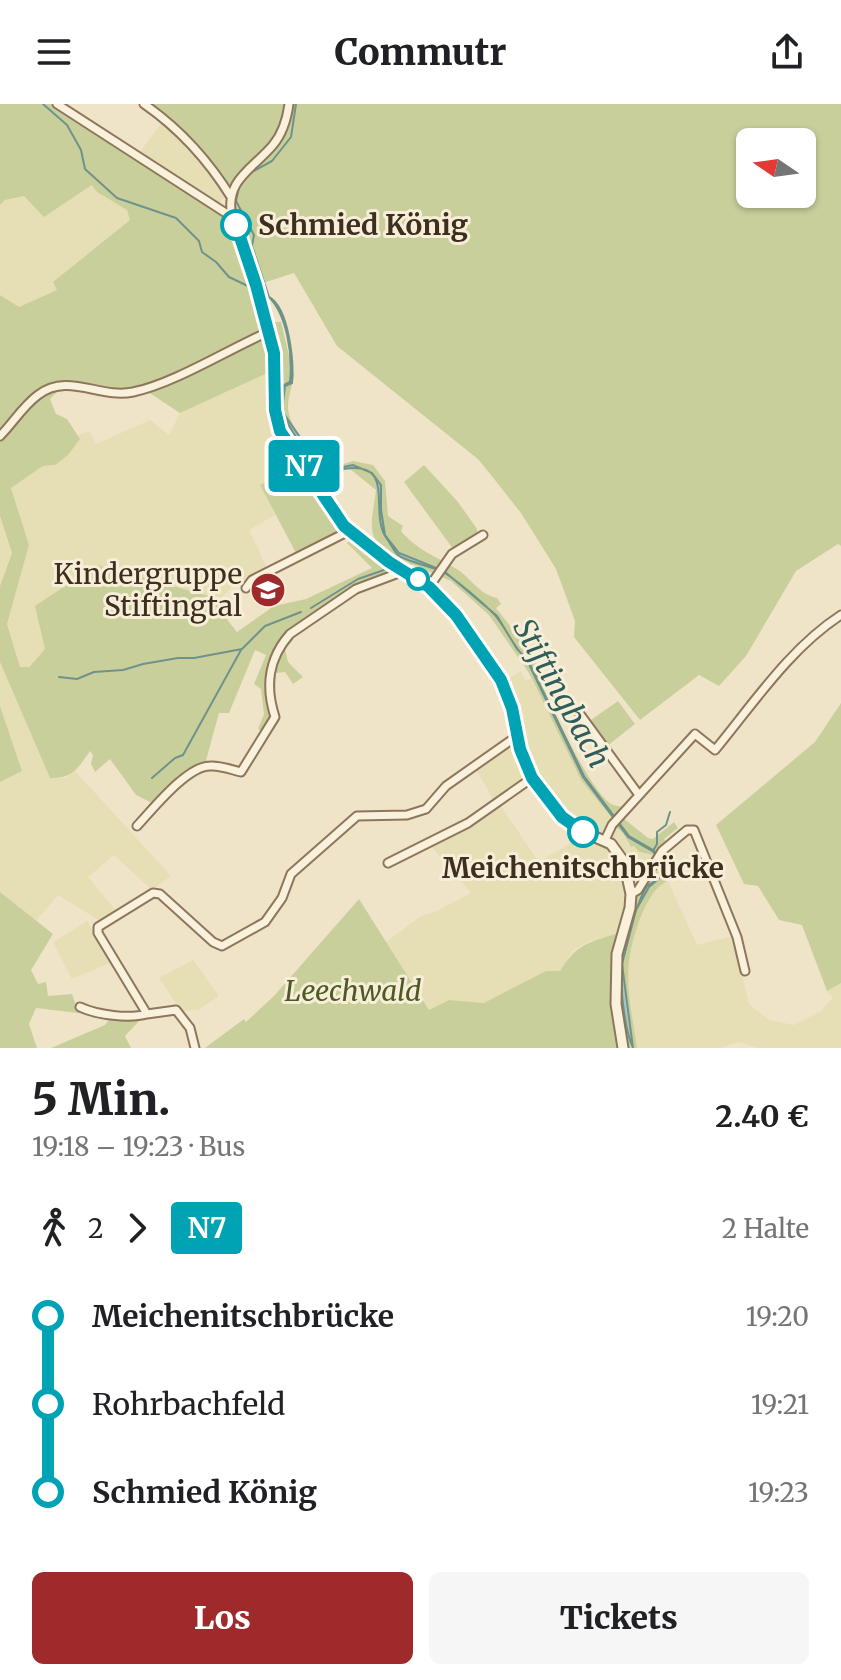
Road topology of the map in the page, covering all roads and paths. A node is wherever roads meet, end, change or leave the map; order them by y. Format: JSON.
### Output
{"nodes":[{"id":1,"x":57,"y":104,"type":"edge"},
{"id":2,"x":144,"y":104,"type":"edge"},
{"id":3,"x":289,"y":104,"type":"edge"},
{"id":4,"x":231,"y":197,"type":"junction"},
{"id":5,"x":232,"y":217,"type":"junction"},
{"id":6,"x":268,"y":332,"type":"junction"},
{"id":7,"x":0,"y":436,"type":"edge"},
{"id":8,"x":349,"y":531,"type":"junction"},
{"id":9,"x":483,"y":535,"type":"dead end"},
{"id":10,"x":405,"y":571,"type":"junction"},
{"id":11,"x":429,"y":587,"type":"junction"},
{"id":12,"x":246,"y":588,"type":"dead end"},
{"id":13,"x":841,"y":615,"type":"edge"},
{"id":14,"x":577,"y":710,"type":"dead end"},
{"id":15,"x":517,"y":736,"type":"junction"},
{"id":16,"x":532,"y":778,"type":"junction"},
{"id":17,"x":639,"y":795,"type":"junction"},
{"id":18,"x":137,"y":826,"type":"dead end"},
{"id":19,"x":605,"y":840,"type":"junction"},
{"id":20,"x":388,"y":863,"type":"dead end"},
{"id":21,"x":631,"y":894,"type":"junction"},
{"id":22,"x":745,"y":971,"type":"dead end"},
{"id":23,"x":80,"y":1007,"type":"dead end"},
{"id":24,"x":147,"y":1014,"type":"junction"},
{"id":25,"x":195,"y":1048,"type":"edge"},
{"id":26,"x":623,"y":1048,"type":"edge"}],
"edges":[{"from":1,"to":5,"type":"street"},
{"from":2,"to":4,"type":"street"},
{"from":3,"to":4,"type":"street"},
{"from":4,"to":5,"type":"street"},
{"from":5,"to":6,"type":"street"},
{"from":6,"to":7,"type":"street"},
{"from":6,"to":8,"type":"street"},
{"from":8,"to":10,"type":"street"},
{"from":8,"to":12,"type":"street"},
{"from":9,"to":11,"type":"street"},
{"from":10,"to":11,"type":"street"},
{"from":10,"to":18,"type":"street"},
{"from":11,"to":15,"type":"street"},
{"from":13,"to":17,"type":"street"},
{"from":14,"to":17,"type":"street"},
{"from":15,"to":16,"type":"street"},
{"from":15,"to":24,"type":"street"},
{"from":16,"to":19,"type":"street"},
{"from":16,"to":20,"type":"street"},
{"from":17,"to":19,"type":"street"},
{"from":19,"to":21,"type":"street"},
{"from":21,"to":22,"type":"street"},
{"from":21,"to":26,"type":"street"},
{"from":23,"to":24,"type":"street"},
{"from":24,"to":25,"type":"street"}]}
